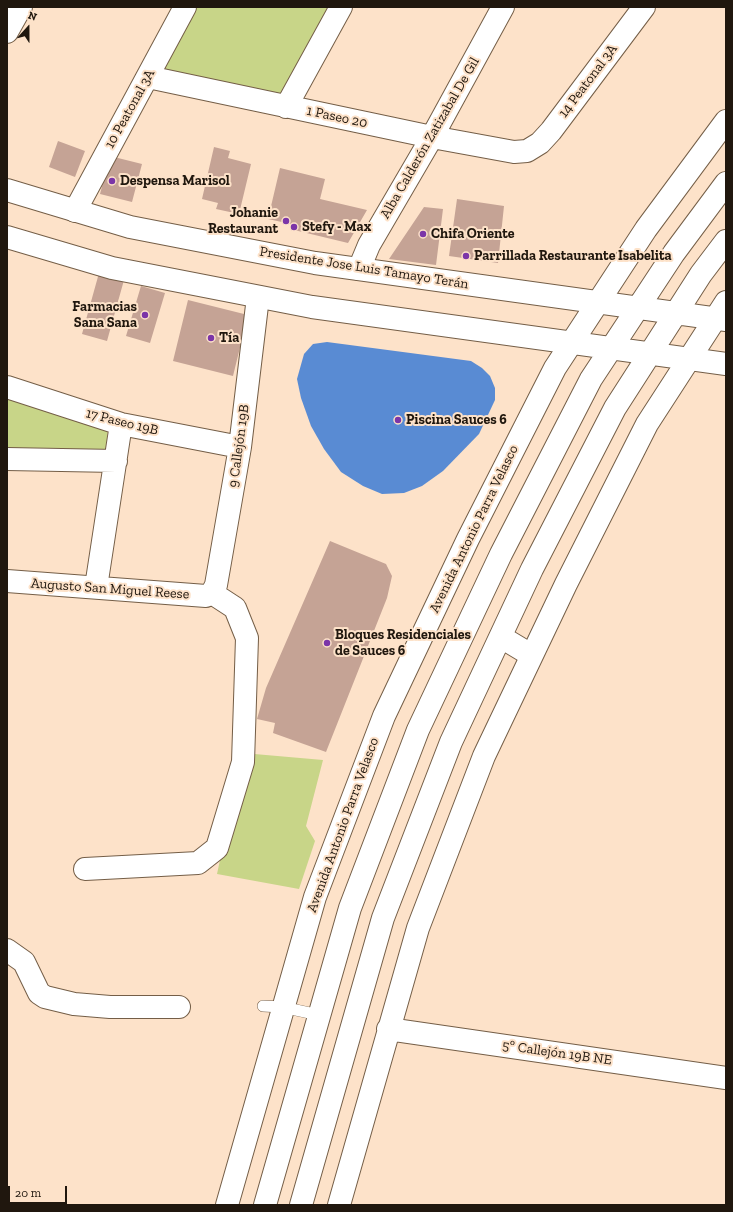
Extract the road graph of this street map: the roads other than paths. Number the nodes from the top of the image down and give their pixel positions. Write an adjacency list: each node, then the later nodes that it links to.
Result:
1 (21, 7): 6 (street)
2 (185, 7): 7 (street, 10 Peatonal 3A)
3 (341, 7): 8 (street)
4 (503, 7): 10 (street, Alba Calderón Zatizabal De Gil)
5 (644, 7): 11 (street, 14 Peatonal 3A)
6 (7, 32)
7 (148, 77): 8 (street, 1 Paseo 20); 14 (street, 10 Peatonal 3A)
8 (286, 107): 10 (street, 1 Paseo 20)
9 (726, 121): 19 (street, Avenida Antonio Parra Velasco)
10 (432, 137): 11 (street, 1 Paseo 20); 17 (street, Alba Calderón Zatizabal De Gil)
11 (527, 151)
12 (726, 183): 20 (street)
13 (7, 190): 14 (street, Presidente Jose Luis Tamayo Terán)
14 (75, 211): 17 (street, Presidente Jose Luis Tamayo Terán)
15 (7, 237): 18 (street)
16 (726, 241): 21 (street)
17 (359, 269): 19 (street, Presidente Jose Luis Tamayo Terán)
18 (258, 297): 23 (street); 30 (street, 9 Callejón 19B)
19 (598, 302): 20 (street, Presidente Jose Luis Tamayo Terán); 23 (street, Avenida Antonio Parra Velasco)
20 (639, 308): 21 (street, Presidente Jose Luis Tamayo Terán); 24 (street)
21 (676, 312): 22 (street, Presidente Jose Luis Tamayo Terán); 25 (street)
22 (723, 313): 26 (street)
23 (572, 343): 24 (street); 41 (street, Avenida Antonio Parra Velasco)
24 (612, 349): 25 (street); 42 (street)
25 (650, 354): 26 (street); 36 (street)
26 (690, 359): 27 (street); 37 (street)
27 (726, 364)
28 (7, 387): 29 (street, 17 Paseo 19B)
29 (120, 424): 30 (street, 17 Paseo 19B); 32 (street)
30 (240, 447): 35 (street, 9 Callejón 19B)
31 (7, 459): 32 (street)
32 (116, 461): 34 (street)
33 (7, 581): 34 (street, Augusto San Miguel Reese)
34 (96, 588): 35 (street, Augusto San Miguel Reese)
35 (212, 593): 38 (street)
36 (501, 637): 37 (street); 47 (street)
37 (531, 655): 43 (street)
38 (85, 869)
39 (7, 950): 40 (street)
40 (179, 1007)
41 (273, 1007): 42 (lane); 45 (street, Avenida Antonio Parra Velasco)
42 (319, 1015): 46 (street)
43 (388, 1029): 44 (street, 5º Callejón 19B NE); 48 (street)
44 (726, 1078)
45 (227, 1205)
46 (265, 1205)
47 (301, 1205)
48 (339, 1205)

